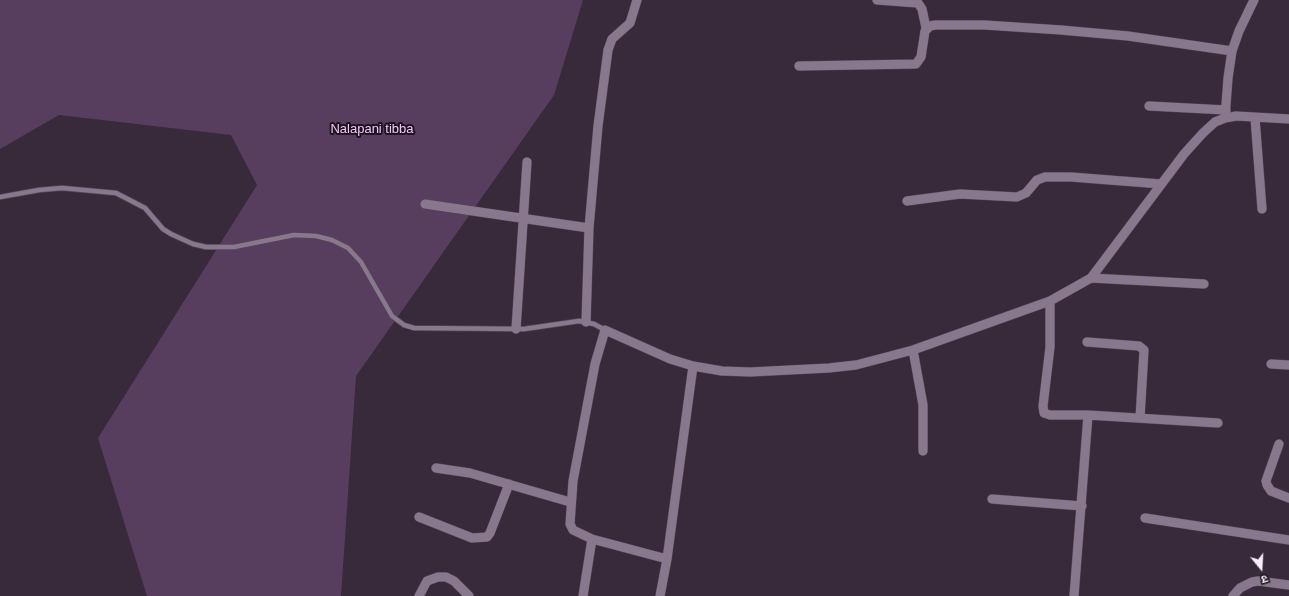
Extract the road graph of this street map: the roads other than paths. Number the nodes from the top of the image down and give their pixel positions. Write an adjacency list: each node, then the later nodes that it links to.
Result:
1 (637, 0): 18 (street)
2 (877, 0): 4 (street)
3 (1254, 0): 5 (street)
4 (926, 28): 5 (street); 6 (street)
5 (1232, 51): 8 (street)
6 (799, 66)
7 (1149, 106): 8 (street)
8 (1225, 114): 9 (street); 12 (street)
9 (1255, 118): 10 (street); 16 (street)
10 (1289, 119)
11 (527, 162): 17 (street)
12 (1161, 184): 14 (street); 19 (street)
13 (0, 197): 23 (lane)
14 (907, 201)
15 (425, 204): 17 (street)
16 (1262, 209)
17 (523, 219): 18 (street); 23 (street)
18 (589, 228): 22 (street)
19 (1091, 278): 20 (street); 21 (street)
20 (1204, 284)
21 (1050, 300): 26 (street); 30 (street)
22 (586, 322): 23 (lane); 24 (lane)
23 (516, 329)
24 (605, 330): 29 (street); 39 (street)
25 (1087, 342): 31 (street)
26 (913, 350): 29 (street); 34 (street)
27 (1271, 364): 28 (street)
28 (1289, 364)
29 (693, 366): 45 (street)
30 (1088, 415): 31 (street); 40 (street)
31 (1140, 418): 32 (street)
32 (1218, 423)
33 (1278, 444): 37 (street)
34 (923, 451)
35 (436, 468): 36 (street)
36 (509, 484): 39 (street); 41 (street)
37 (1289, 498)
38 (992, 499): 40 (street)
39 (570, 502): 43 (street)
40 (1082, 506): 51 (street)
41 (419, 517)
42 (1144, 518): 44 (street)
43 (592, 539): 45 (street); 49 (street)
44 (1289, 540)
45 (668, 559): 50 (street)
46 (1289, 585): 52 (street)
47 (419, 596): 48 (street)
48 (469, 596)
49 (583, 596)
50 (660, 596)
51 (1074, 596)
52 (1233, 596)

